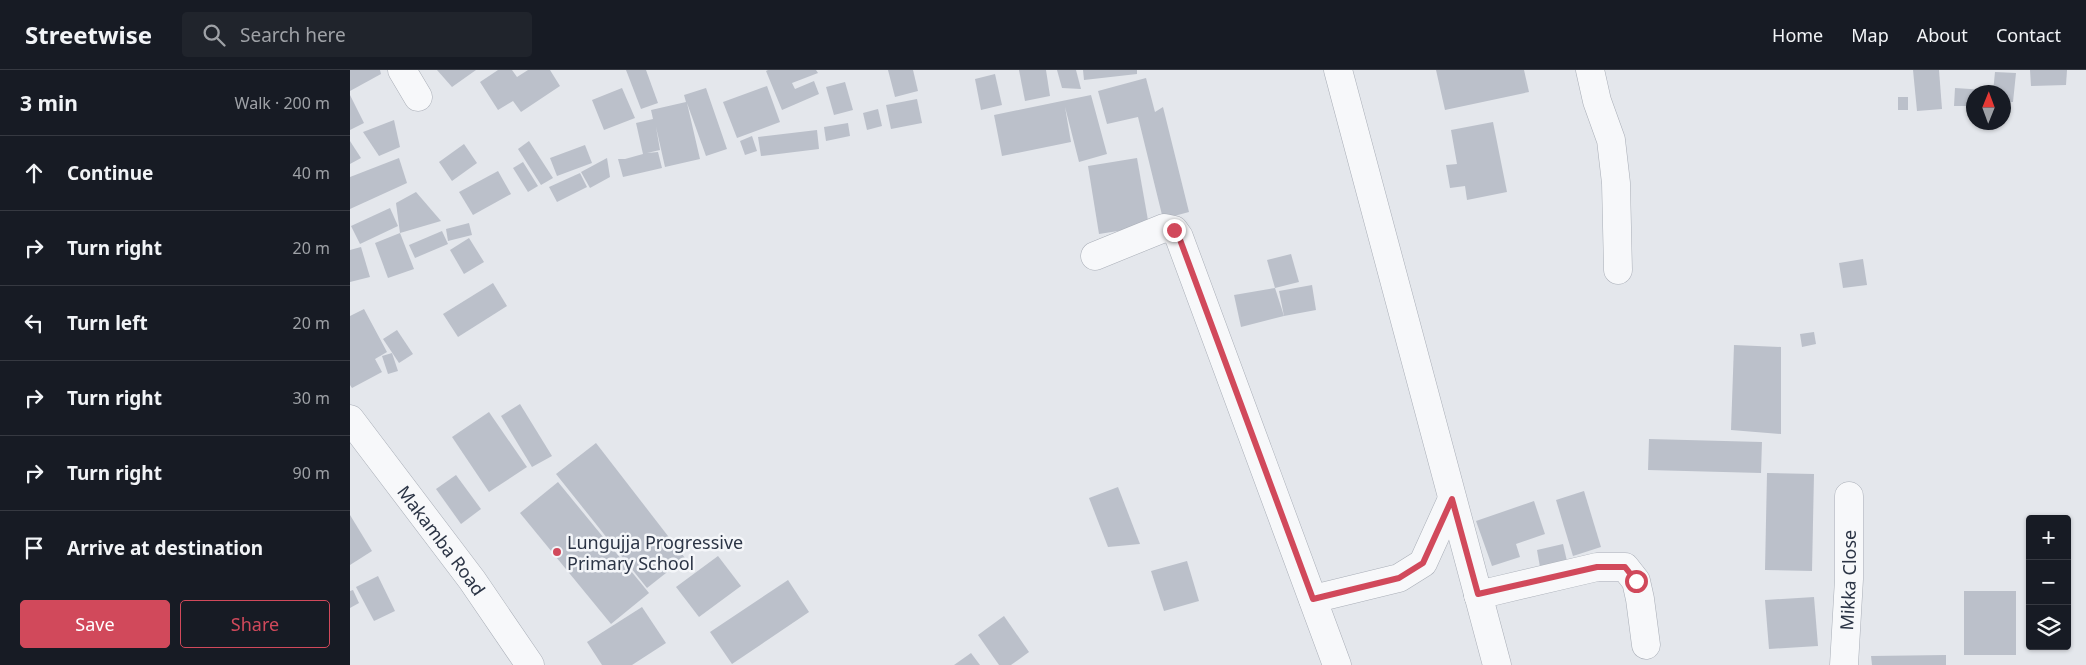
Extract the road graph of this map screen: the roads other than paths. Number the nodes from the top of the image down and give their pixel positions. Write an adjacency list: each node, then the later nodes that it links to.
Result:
1 (402, 70): 4 (street)
2 (1338, 70): 9 (street)
3 (1590, 70): 6 (street)
4 (418, 98)
5 (1095, 256): 11 (street)
6 (1618, 270)
7 (350, 419): 13 (street, Makamba Road)
8 (1849, 496): 16 (street, Mikka Close)
9 (1452, 499): 10 (street); 11 (street)
10 (1478, 594): 12 (street); 15 (street)
11 (1313, 599): 14 (street)
12 (1646, 645)
13 (530, 665)
14 (1337, 665)
15 (1497, 665)
16 (1844, 665)

